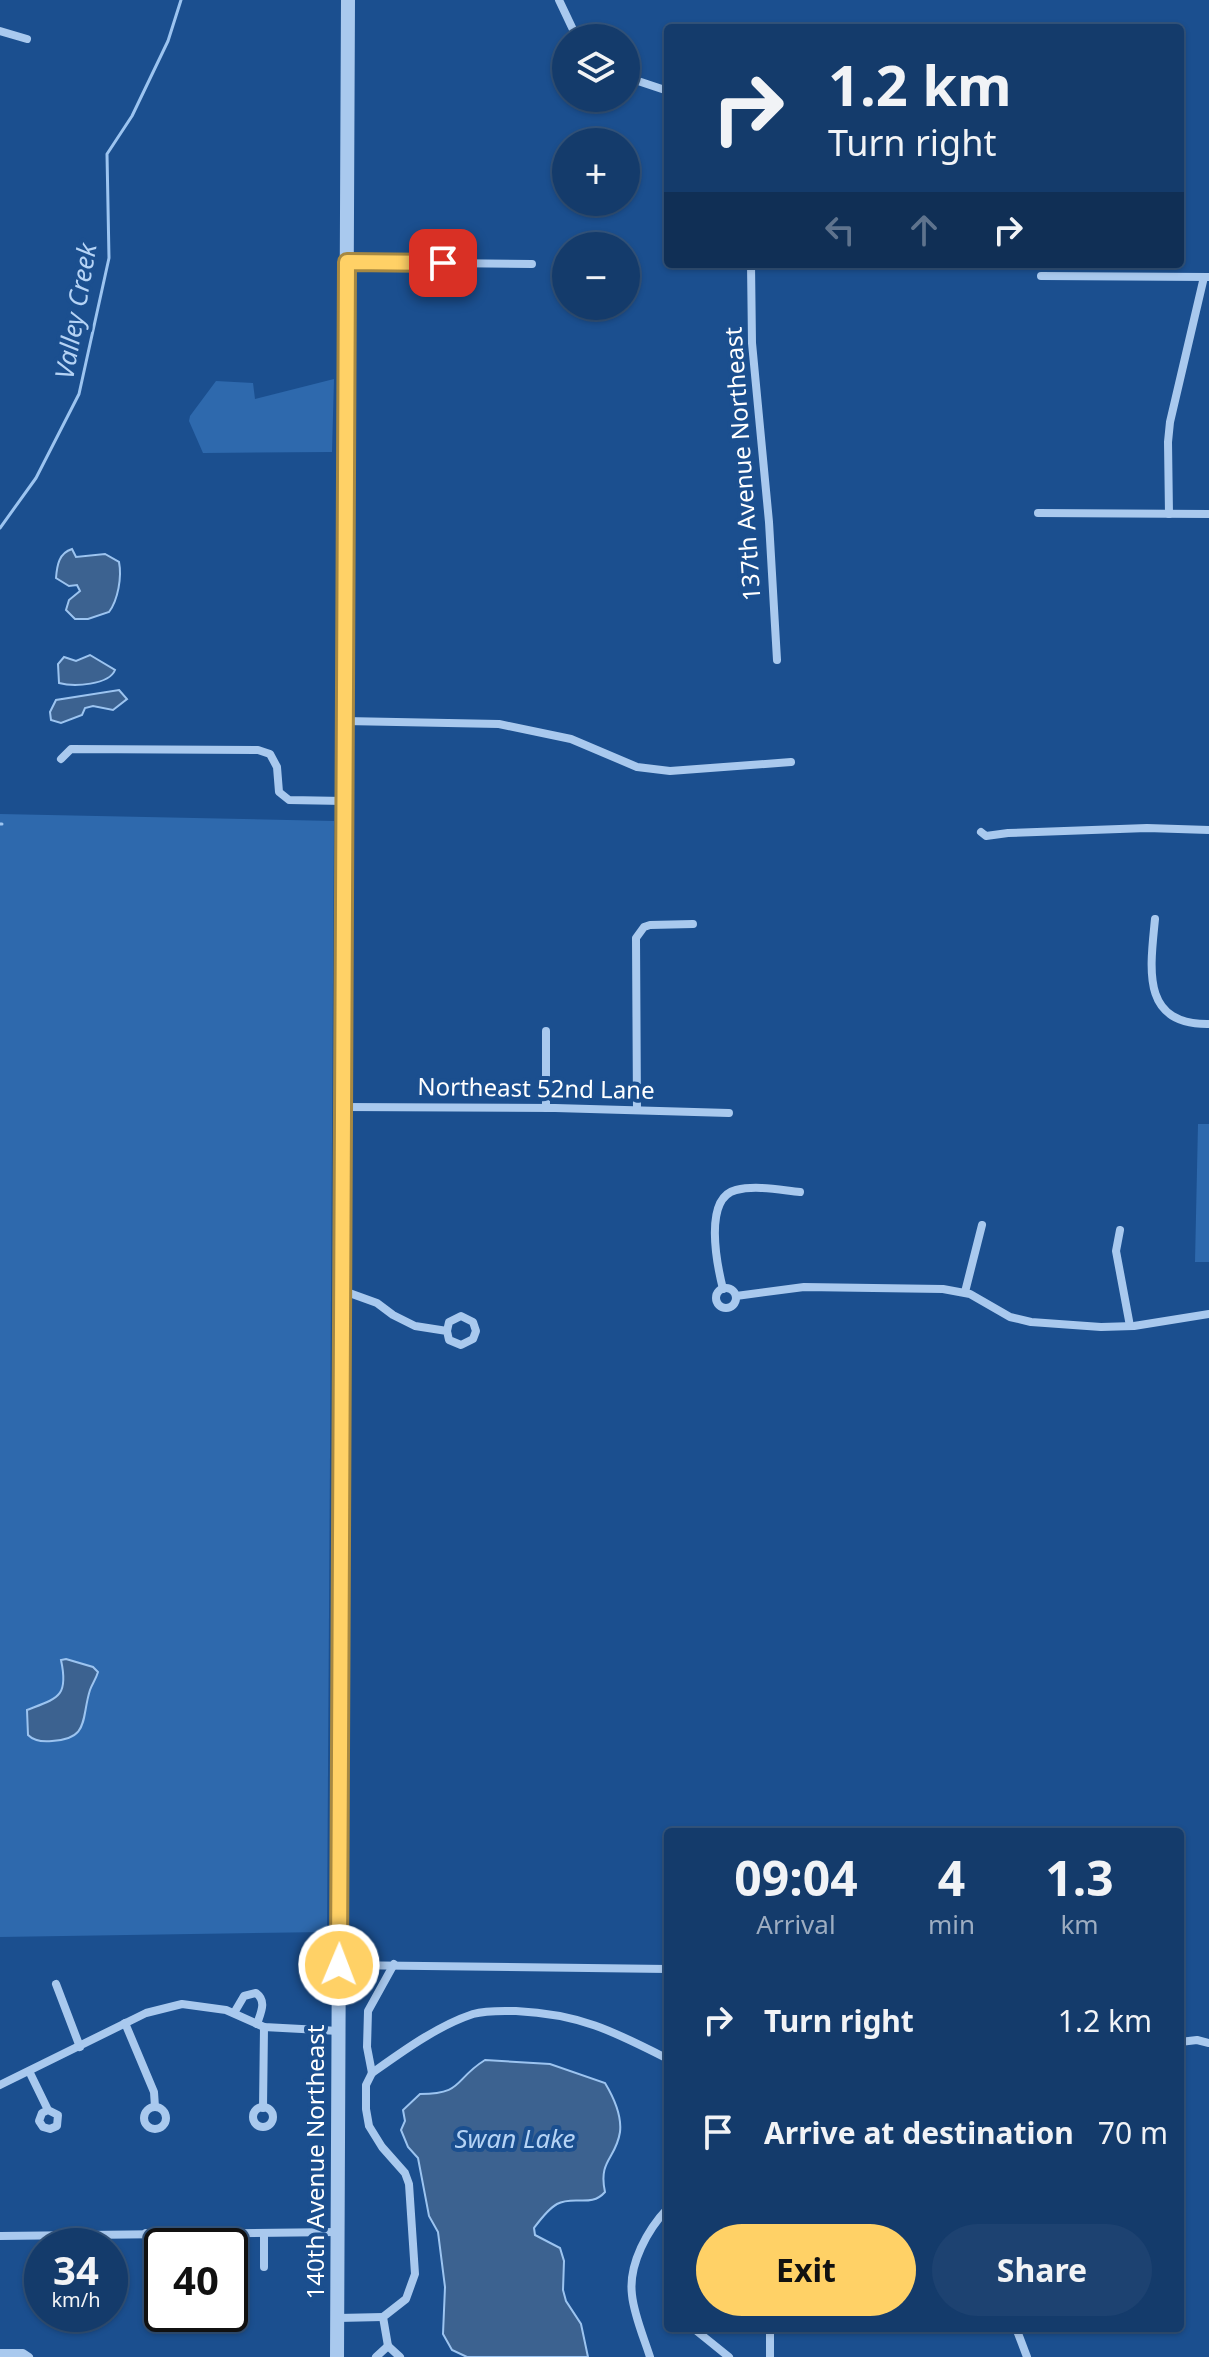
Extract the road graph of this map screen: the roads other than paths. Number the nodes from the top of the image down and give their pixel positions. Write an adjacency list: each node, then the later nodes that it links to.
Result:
1 (348, 0): 8 (street, 140th Avenue Northeast)
2 (559, 0): 3 (street)
3 (570, 24)
4 (0, 31): 5 (street)
5 (27, 39)
6 (640, 82): 7 (street)
7 (664, 90)
8 (347, 262): 9 (street); 17 (street, 140th Avenue Northeast)
9 (532, 264)
10 (751, 268): 16 (street, 137th Avenue Northeast)
11 (1041, 276): 12 (street)
12 (1207, 277): 14 (street)
13 (1038, 513): 14 (street)
14 (1169, 514): 15 (street)
15 (1209, 514)
16 (777, 660)
17 (345, 721): 19 (street); 20 (street, 140th Avenue Northeast)
18 (61, 759): 20 (street)
19 (791, 762)
20 (344, 801): 27 (street, 140th Avenue Northeast)
21 (1209, 830): 22 (street)
22 (981, 832)
23 (1155, 919): 25 (street)
24 (693, 924): 29 (street)
25 (1209, 1024)
26 (546, 1031): 28 (street)
27 (343, 1107): 28 (street, Northeast 52nd Lane); 35 (street, 140th Avenue Northeast)
28 (546, 1108): 29 (street, Northeast 52nd Lane)
29 (637, 1110): 30 (street, Northeast 52nd Lane)
30 (729, 1113)
31 (800, 1192): 34 (street)
32 (982, 1225): 36 (street)
33 (1120, 1230): 39 (street)
34 (723, 1289): 37 (street); 37 (street)
35 (340, 1290): 40 (street); 42 (street, 140th Avenue Northeast)
36 (965, 1292): 37 (street); 39 (street)
37 (736, 1296)
38 (1209, 1314): 39 (street)
39 (1130, 1326)
40 (447, 1331)
41 (394, 1964): 42 (street); 43 (street); 54 (street)
42 (339, 1965): 48 (street, 140th Avenue Northeast)
43 (664, 1969)
44 (56, 1984): 51 (street)
45 (234, 2013): 46 (street); 47 (street); 47 (street)
46 (125, 2023): 51 (street); 56 (street)
47 (261, 2026): 48 (street); 57 (street)
48 (339, 2031): 60 (street, 140th Avenue Northeast)
49 (1184, 2042): 50 (street)
50 (1209, 2043)
51 (80, 2047): 53 (street)
52 (664, 2057): 54 (street)
53 (30, 2073): 55 (street); 58 (street)
54 (372, 2073): 66 (street)
55 (0, 2085)
56 (155, 2107)
57 (263, 2108)
58 (48, 2110)
59 (664, 2212): 77 (street)
60 (338, 2232): 63 (street); 67 (street, 140th Avenue Northeast)
61 (144, 2233): 64 (street)
62 (248, 2233): 63 (street)
63 (264, 2233): 65 (street)
64 (0, 2236)
65 (264, 2267)
66 (383, 2317): 67 (street); 71 (street)
67 (338, 2318): 74 (street, 140th Avenue Northeast)
68 (698, 2332): 78 (street)
69 (770, 2332): 79 (street)
70 (1018, 2332): 80 (street)
71 (388, 2346): 75 (street); 76 (street)
72 (0, 2353): 73 (street)
73 (29, 2357)
74 (337, 2357)
75 (376, 2357)
76 (400, 2357)
77 (650, 2357)
78 (729, 2357)
79 (770, 2357)
80 (1027, 2357)

